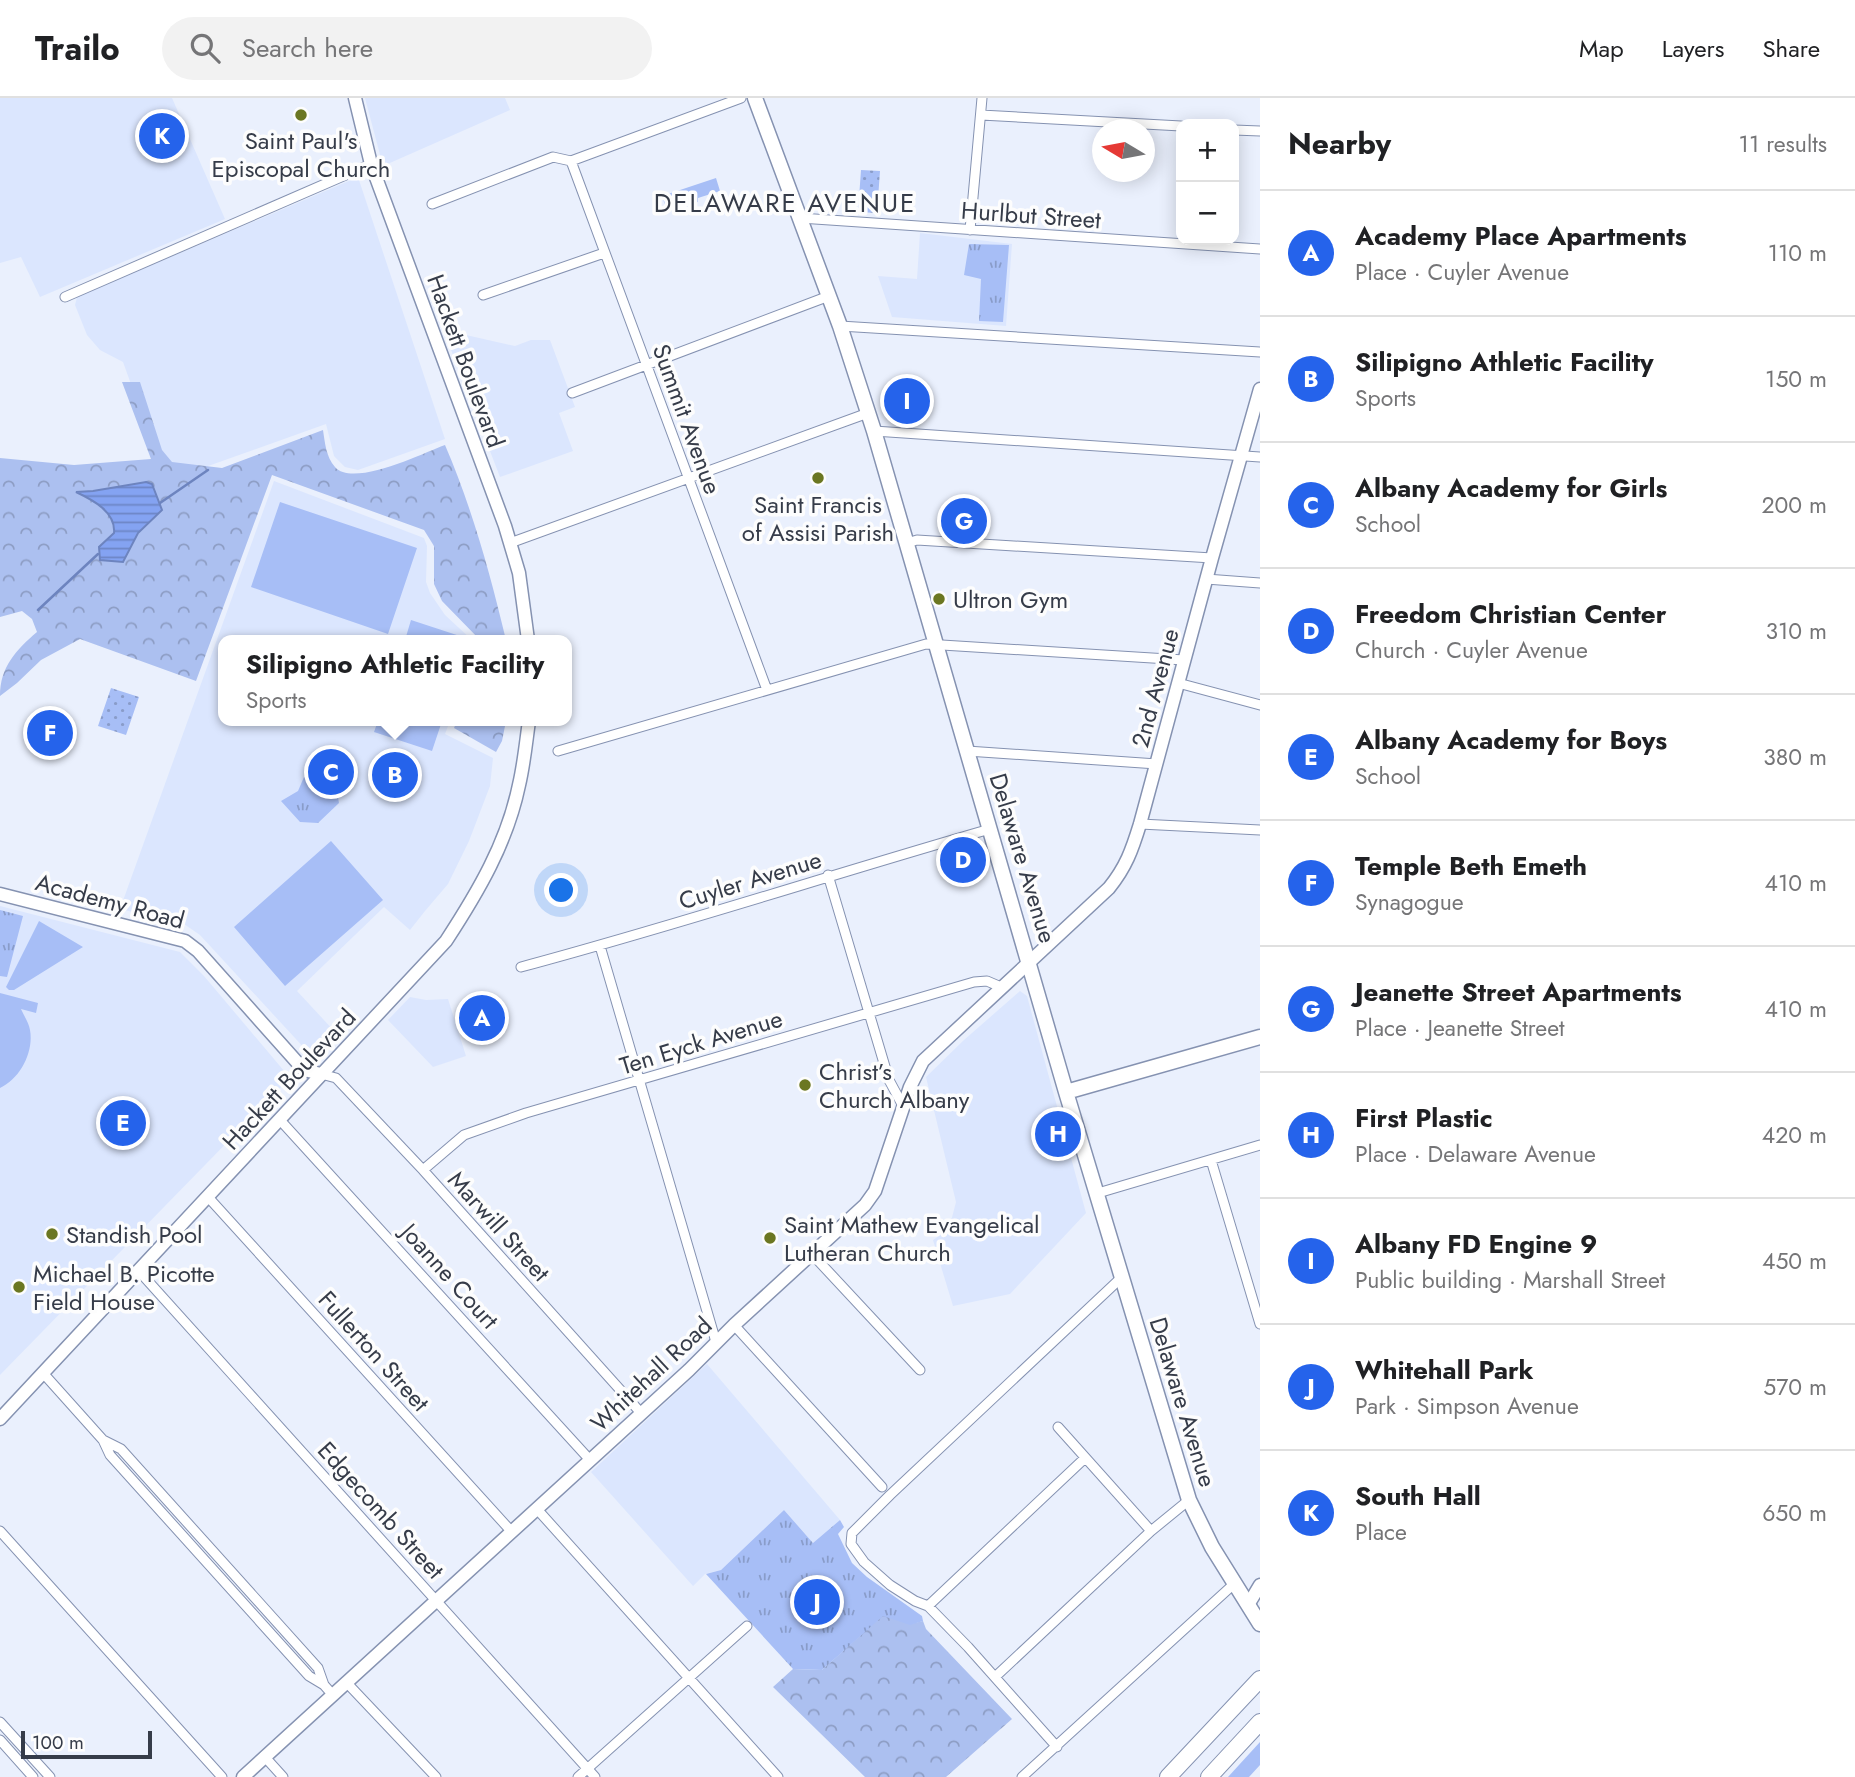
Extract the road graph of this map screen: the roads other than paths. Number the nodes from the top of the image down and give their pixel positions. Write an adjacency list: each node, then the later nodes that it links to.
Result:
1 (355, 98): 10 (street, Hackett Boulevard)
2 (741, 98): 9 (street)
3 (755, 98): 12 (main road, Delaware Avenue)
4 (982, 98): 5 (street)
5 (981, 115): 6 (street); 13 (street)
6 (1176, 127)
7 (1239, 130): 8 (street)
8 (1260, 131)
9 (570, 161): 11 (street); 15 (street, Summit Avenue)
10 (371, 164): 18 (street); 29 (street, Hackett Boulevard)
11 (432, 204)
12 (800, 218): 13 (street, Hurlbut Street); 17 (main road, Delaware Avenue)
13 (971, 230): 14 (street, Hurlbut Street)
14 (1260, 249)
15 (604, 253): 16 (street); 21 (street, Summit Avenue)
16 (483, 295)
17 (829, 296): 19 (main road, Delaware Avenue); 21 (street)
18 (65, 297)
19 (840, 326): 20 (street); 24 (main road, Delaware Avenue)
20 (1260, 352)
21 (646, 366): 23 (street); 28 (street, Summit Avenue)
22 (1260, 389): 26 (street, 2nd Avenue)
23 (572, 393)
24 (868, 413): 25 (main road, Delaware Avenue); 28 (street)
25 (874, 431): 26 (street); 30 (main road, Delaware Avenue)
26 (1242, 456): 27 (street); 31 (street, 2nd Avenue)
27 (1260, 457)
28 (689, 479): 29 (street); 38 (street, Summit Avenue)
29 (510, 543): 34 (street, Hackett Boulevard)
30 (907, 543): 31 (street); 35 (main road, Delaware Avenue)
31 (1212, 558): 32 (street, 2nd Avenue)
32 (1206, 579): 33 (street); 36 (street, 2nd Avenue)
33 (1260, 583)
34 (527, 635)
35 (936, 644): 36 (street); 38 (street); 42 (main road, Delaware Avenue)
36 (1184, 660): 37 (street, 2nd Avenue)
37 (1178, 682): 39 (street); 43 (street, 2nd Avenue)
38 (767, 690): 41 (street)
39 (1260, 705)
40 (528, 726): 55 (street, Hackett Boulevard)
41 (558, 751)
42 (967, 751): 43 (street); 45 (main road, Delaware Avenue)
43 (1157, 764): 44 (street, 2nd Avenue)
44 (1140, 824): 46 (street); 50 (street, 2nd Avenue)
45 (990, 829): 47 (street, Cuyler Avenue); 50 (main road, Delaware Avenue)
46 (1260, 830)
47 (828, 875): 49 (street, Cuyler Avenue); 53 (street)
48 (0, 894): 55 (street, Academy Road)
49 (600, 946): 51 (street, Cuyler Avenue); 56 (street)
50 (1029, 961): 52 (street, Whitehall Road); 57 (main road, Delaware Avenue)
51 (521, 967)
52 (1001, 987): 53 (street, Ten Eyck Avenue); 58 (street, Whitehall Road)
53 (868, 1012): 56 (street, Ten Eyck Avenue); 58 (street)
54 (1260, 1037): 57 (main road)
55 (321, 1074): 59 (street, Hackett Boulevard); 62 (street, Marwill Street)
56 (640, 1081): 62 (street, Ten Eyck Avenue); 70 (street)
57 (1066, 1093): 63 (main road, Delaware Avenue)
58 (903, 1106): 65 (street, Whitehall Road)
59 (280, 1120): 64 (street, Hackett Boulevard); 77 (street, Joanne Court)
60 (1260, 1145): 61 (street)
61 (1211, 1160): 63 (street); 68 (street)
62 (423, 1170): 73 (street, Marwill Street)
63 (1098, 1193): 67 (main road, Delaware Avenue)
64 (208, 1197): 66 (street, Hackett Boulevard); 82 (street, Fullerton Street)
65 (811, 1253): 69 (street, Whitehall Road); 71 (street)
66 (138, 1270): 72 (street, Hackett Boulevard); 86 (street, Edgecomb Street)
67 (1122, 1277): 79 (main road, Delaware Avenue); 87 (street)
68 (1260, 1324)
69 (734, 1325): 70 (street, Whitehall Road); 78 (street)
70 (716, 1342): 73 (street, Whitehall Road)
71 (920, 1370)
72 (43, 1373): 74 (street, Hackett Boulevard); 95 (street)
73 (641, 1413): 77 (street, Whitehall Road)
74 (0, 1419)
75 (1058, 1427): 76 (street)
76 (1085, 1458): 83 (street); 87 (street)
77 (590, 1460): 80 (street, Whitehall Road)
78 (882, 1487)
79 (1189, 1500): 83 (street); 84 (main road, Delaware Avenue)
80 (536, 1508): 82 (street, Whitehall Road); 92 (street)
81 (0, 1531): 106 (street)
82 (511, 1531): 86 (street, Whitehall Road)
83 (1151, 1531): 91 (street)
84 (1235, 1583): 88 (main road, Delaware Avenue); 99 (street)
85 (1260, 1585): 88 (street)
86 (436, 1600): 94 (street, Whitehall Road); 103 (street, Edgecomb Street)
87 (928, 1605): 91 (street)
88 (1248, 1605): 89 (main road, Delaware Avenue)
89 (1260, 1624)
90 (747, 1626): 92 (street)
91 (995, 1677): 99 (street)
92 (688, 1678): 103 (street); 112 (street)
93 (1260, 1679): 114 (highway)
94 (346, 1682): 95 (street, Whitehall Road); 109 (street)
95 (328, 1689): 100 (street, Whitehall Road)
96 (0, 1722): 101 (street)
97 (1260, 1722): 115 (highway)
98 (0, 1740): 102 (street)
99 (1057, 1747): 113 (street)
100 (264, 1756): 107 (street, Whitehall Road); 108 (street)
101 (32, 1757): 102 (street); 105 (street)
102 (23, 1765): 104 (street)
103 (587, 1768): 110 (street); 111 (street, Edgecomb Street)
104 (33, 1777)
105 (50, 1777)
106 (222, 1777)
107 (243, 1777)
108 (283, 1777)
109 (436, 1777)
110 (578, 1777)
111 (595, 1777)
112 (778, 1777)
113 (1023, 1777)
114 (1168, 1777)
115 (1209, 1777)

